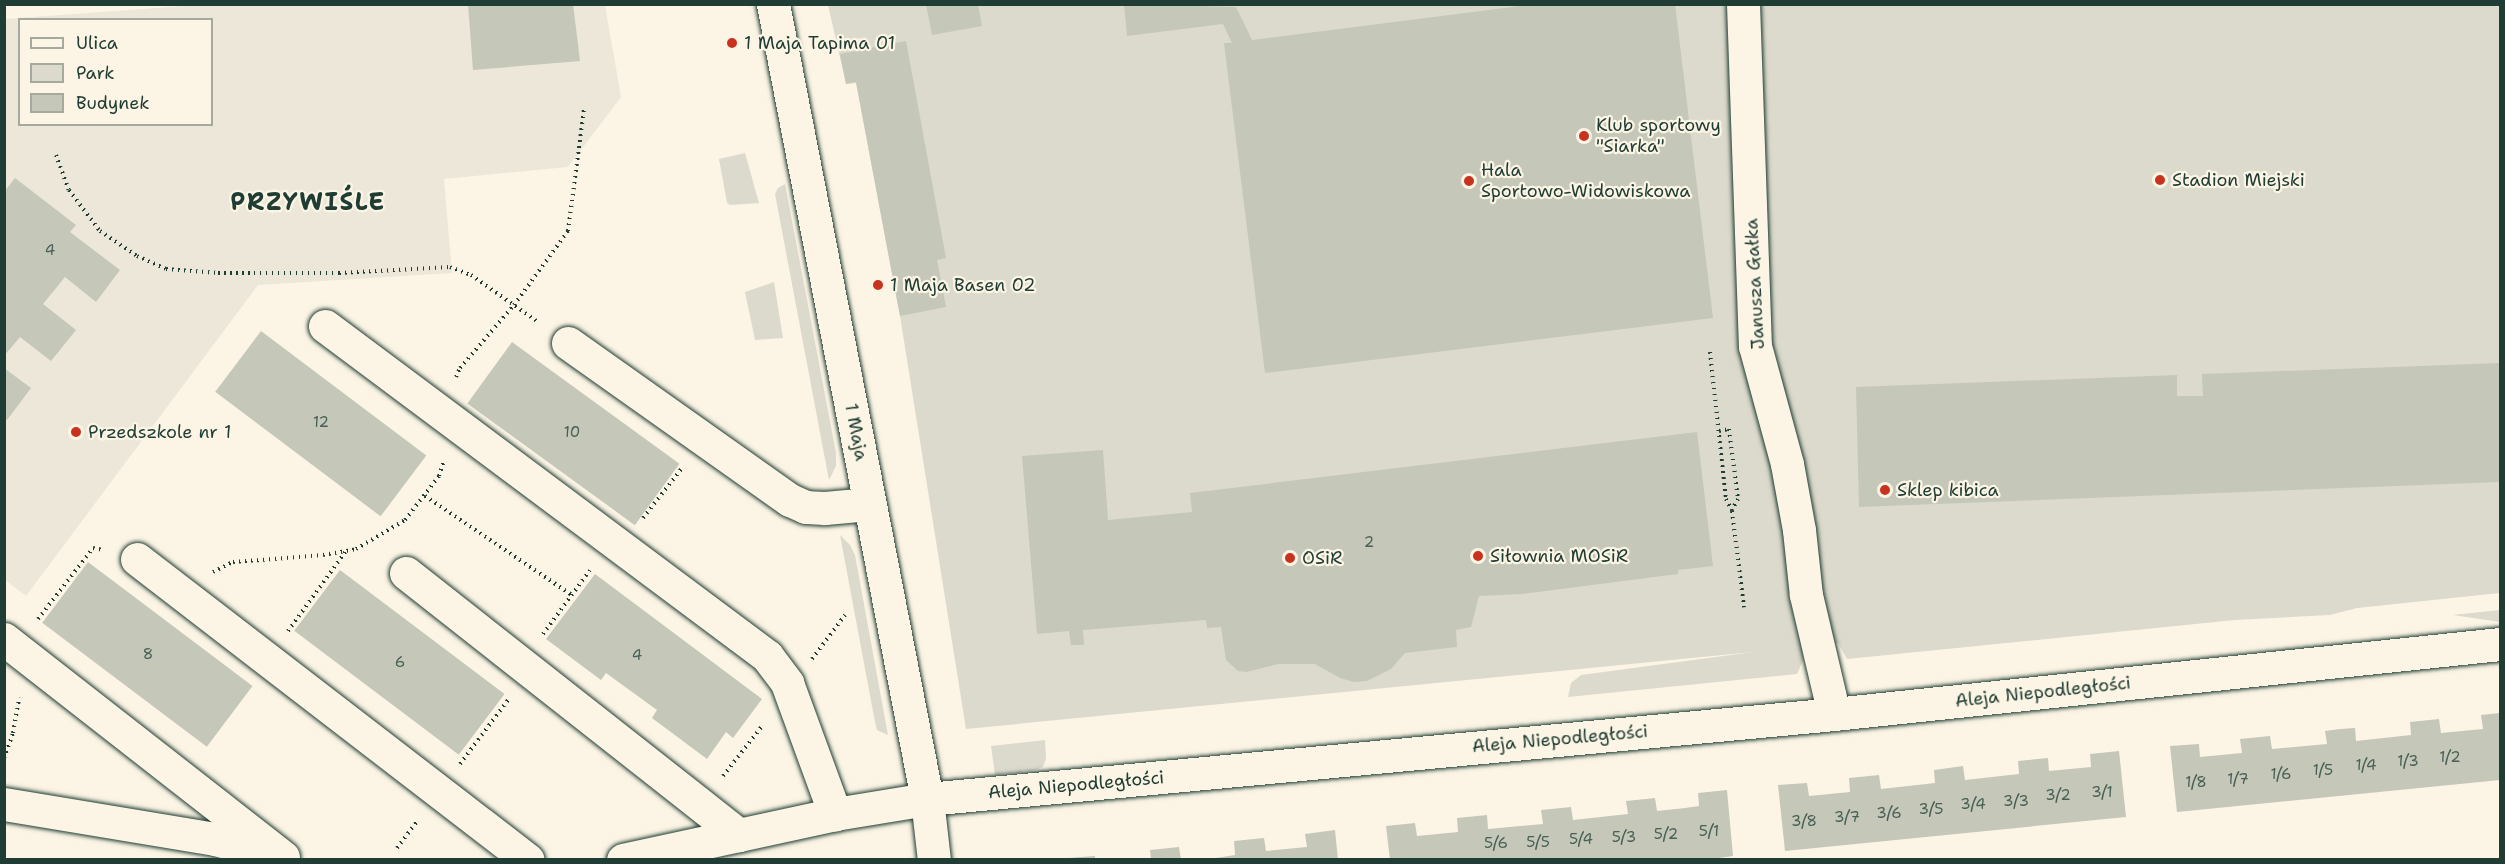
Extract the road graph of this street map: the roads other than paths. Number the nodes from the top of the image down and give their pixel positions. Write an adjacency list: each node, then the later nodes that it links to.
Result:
1 (773, 4): 5 (street, 1 Maja)
2 (1743, 4): 10 (street, Janusza Gałka)
3 (326, 326): 13 (street)
4 (568, 343): 5 (street)
5 (870, 504): 11 (street, 1 Maja)
6 (136, 559): 16 (street)
7 (406, 573): 14 (street)
8 (2500, 644): 10 (street, Aleja Niepodległości)
9 (14, 646): 15 (street)
10 (1834, 714): 11 (street, Aleja Niepodległości)
11 (927, 799): 13 (street, Aleja Niepodległości); 18 (street, 1 Maja)
12 (4, 804): 15 (street)
13 (835, 814): 14 (street, Aleja Niepodległości)
14 (739, 835): 17 (street, Aleja Niepodległości)
15 (288, 858)
16 (528, 860)
17 (623, 860)
18 (934, 860)

